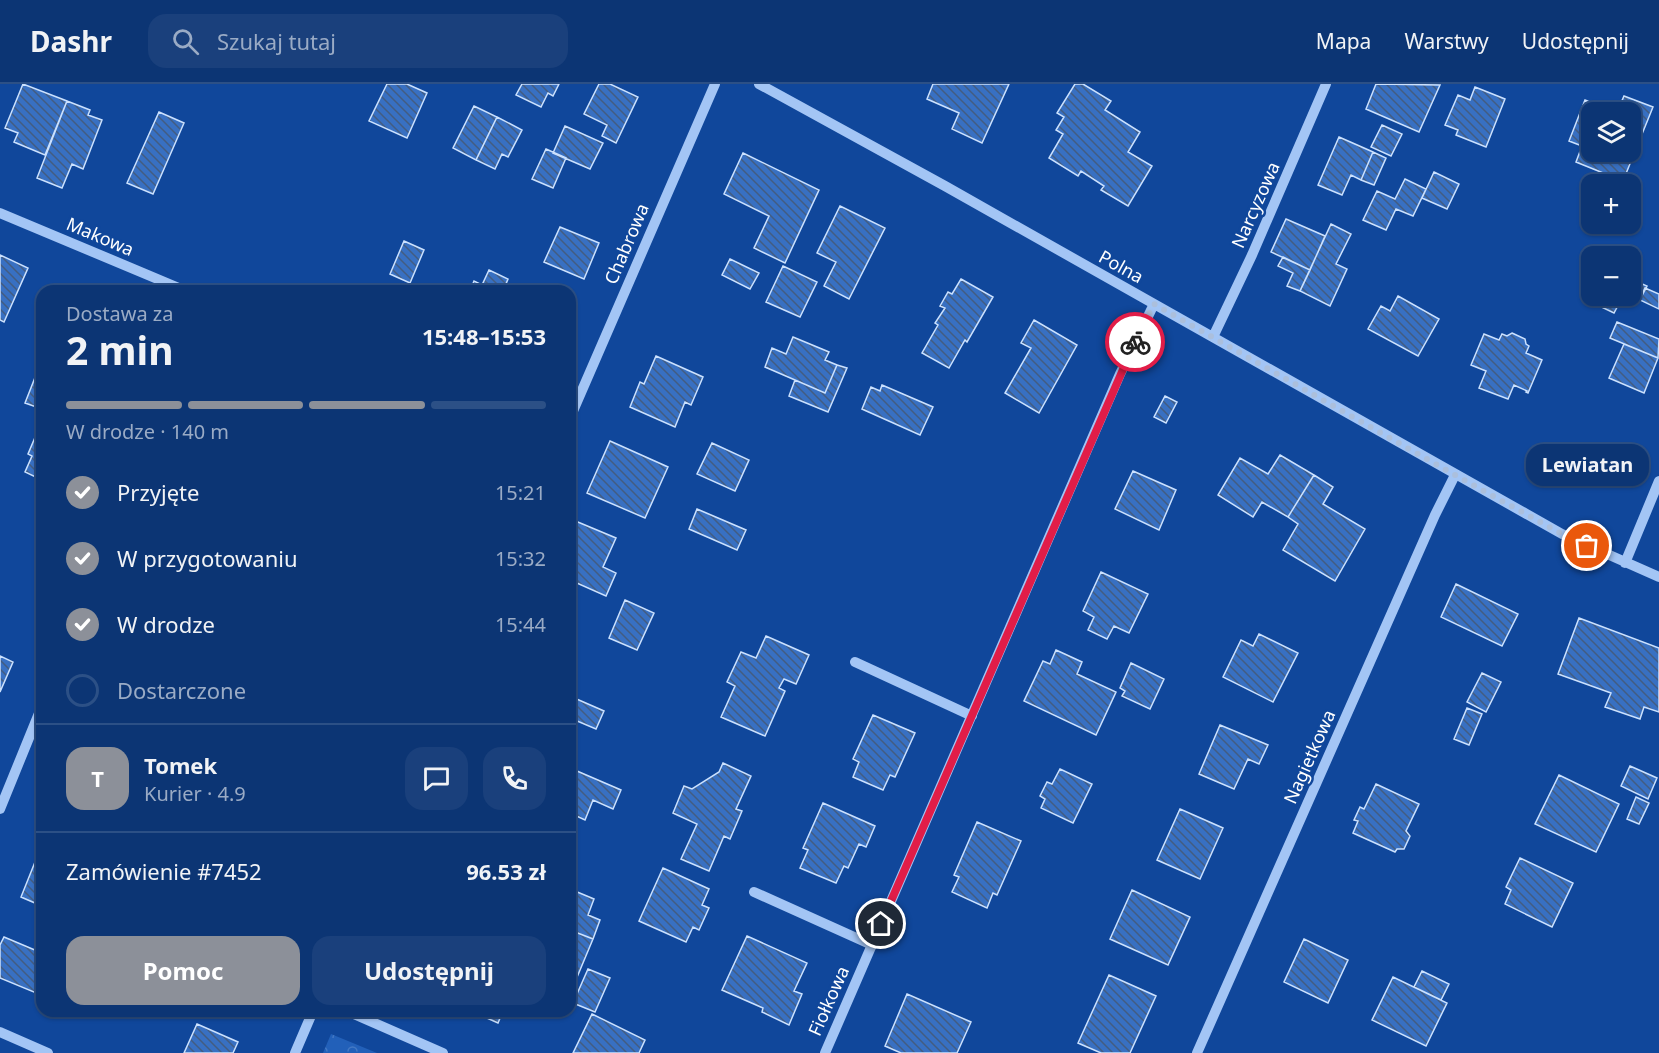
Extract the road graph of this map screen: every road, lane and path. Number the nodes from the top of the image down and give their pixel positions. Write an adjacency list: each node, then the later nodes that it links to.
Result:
1 (715, 84): 8 (street, Chabrowa)
2 (759, 84): 6 (street, Polna)
3 (1326, 84): 7 (street, Narcyzowa)
4 (0, 213): 5 (street, Makowa)
5 (172, 285)
6 (1154, 304): 7 (street, Polna); 14 (street, Fiołkowa)
7 (1213, 338): 9 (street, Polna)
8 (576, 404)
9 (1455, 475): 11 (street, Polna); 26 (street, Nagietkowa)
10 (1659, 481): 11 (street)
11 (1625, 563): 12 (street, Polna)
12 (1659, 577)
13 (855, 662): 14 (street)
14 (972, 716): 18 (street, Fiołkowa)
15 (36, 721): 16 (street)
16 (0, 808)
17 (754, 892): 18 (street)
18 (872, 945): 25 (street, Fiołkowa)
19 (311, 1017): 23 (street)
20 (361, 1017): 24 (street)
21 (0, 1032): 22 (street)
22 (48, 1053)
23 (295, 1053)
24 (442, 1053)
25 (825, 1053)
26 (1197, 1053)

